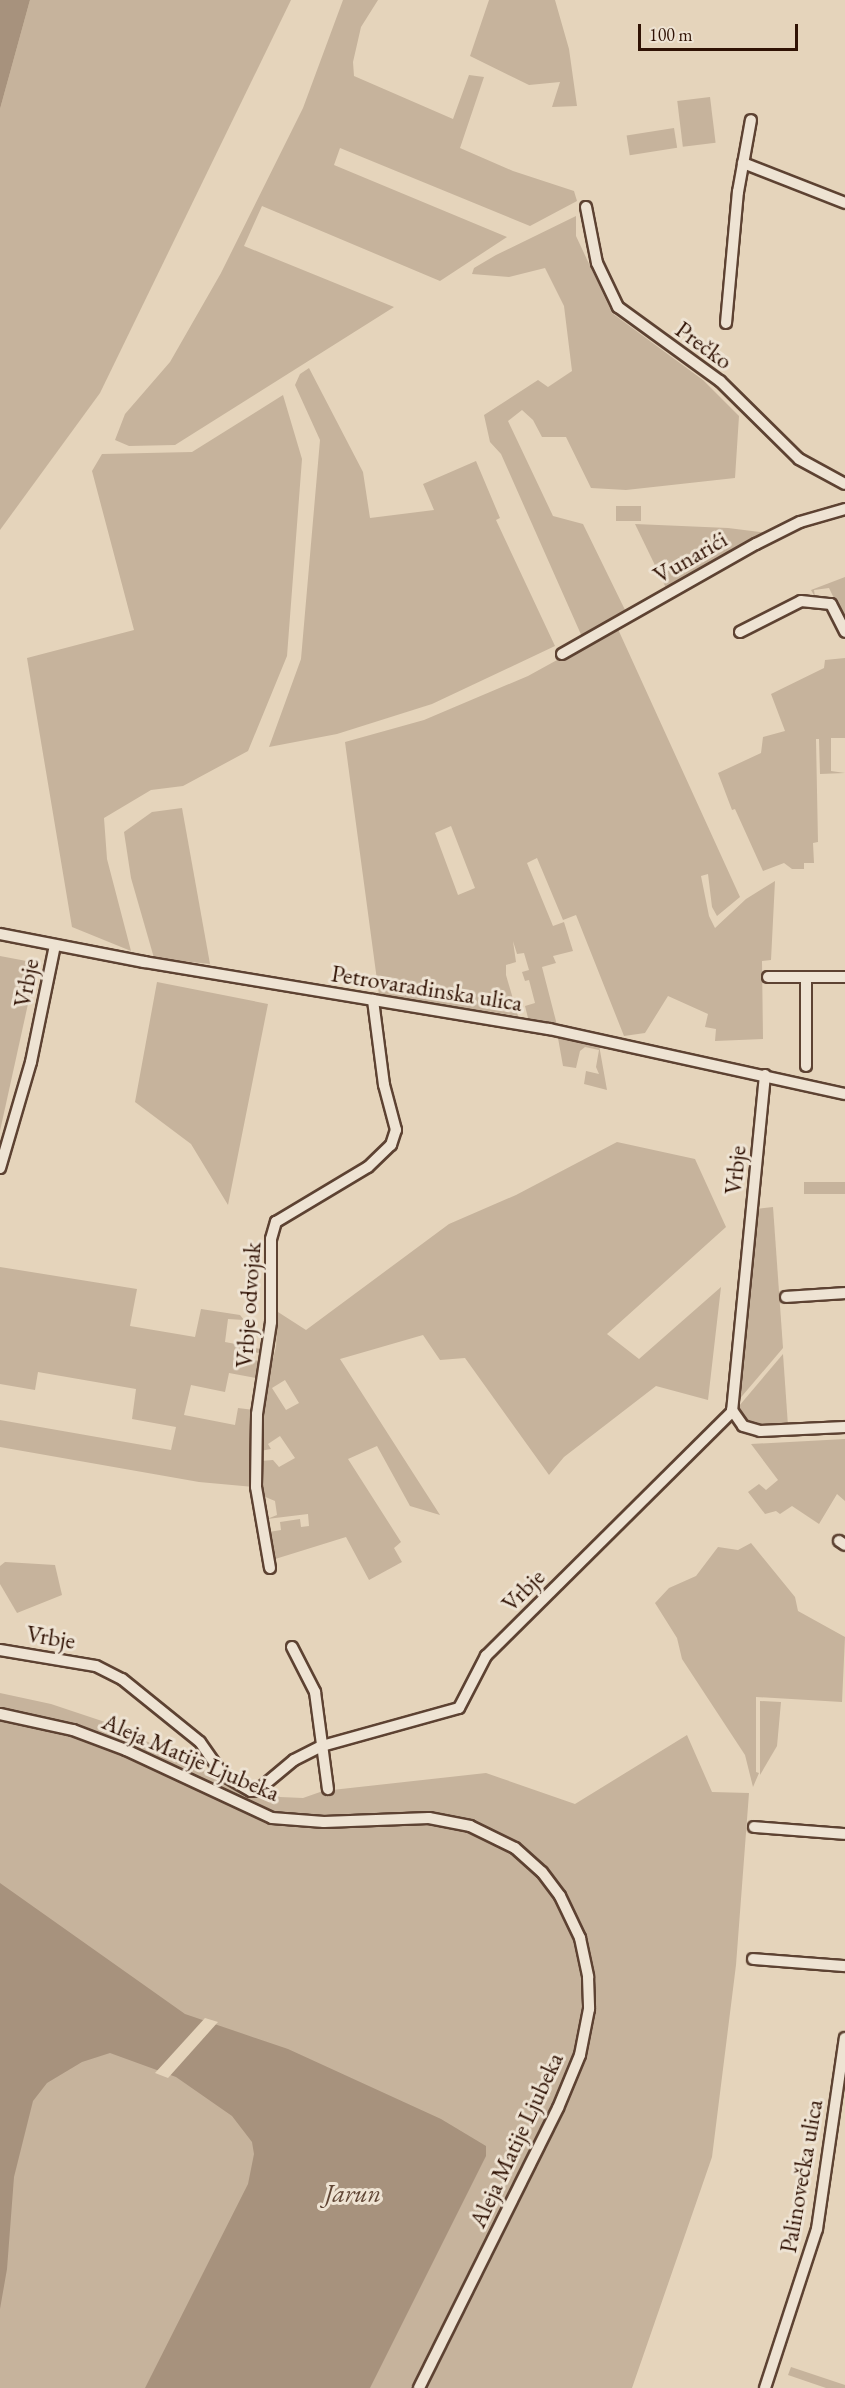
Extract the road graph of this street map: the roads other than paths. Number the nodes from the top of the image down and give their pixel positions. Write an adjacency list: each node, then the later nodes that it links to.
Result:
1 (751, 120): 2 (street)
2 (743, 163): 3 (street); 5 (street)
3 (845, 203)
4 (586, 207): 6 (street, Prečko)
5 (726, 323)
6 (845, 484)
7 (845, 509): 10 (street, Vunarići)
8 (740, 632): 9 (street)
9 (845, 632)
10 (562, 654)
11 (0, 934): 12 (street, Petrovaradinska ulica)
12 (55, 945): 16 (street, Petrovaradinska ulica); 20 (street, Vrbje)
13 (768, 977): 14 (street)
14 (806, 977): 15 (street); 17 (street)
15 (845, 977)
16 (373, 1000): 18 (street, Petrovaradinska ulica); 25 (street, Vrbje odvojak)
17 (806, 1065)
18 (765, 1075): 19 (street, Petrovaradinska ulica); 23 (street, Vrbje)
19 (845, 1094)
20 (0, 1168)
21 (845, 1293): 22 (street)
22 (786, 1297)
23 (732, 1412): 24 (street); 29 (street, Vrbje)
24 (845, 1427)
25 (270, 1568)
26 (292, 1647): 29 (street)
27 (0, 1650): 29 (street, Vrbje)
28 (0, 1714): 36 (street, Aleja Matije Ljubeka)
29 (322, 1746): 30 (street)
30 (327, 1789)
31 (754, 1827): 32 (street)
32 (845, 1834)
33 (753, 1959): 34 (street)
34 (845, 1966)
35 (845, 2038): 37 (street, Palinovečka ulica)
36 (419, 2388)
37 (765, 2388)

